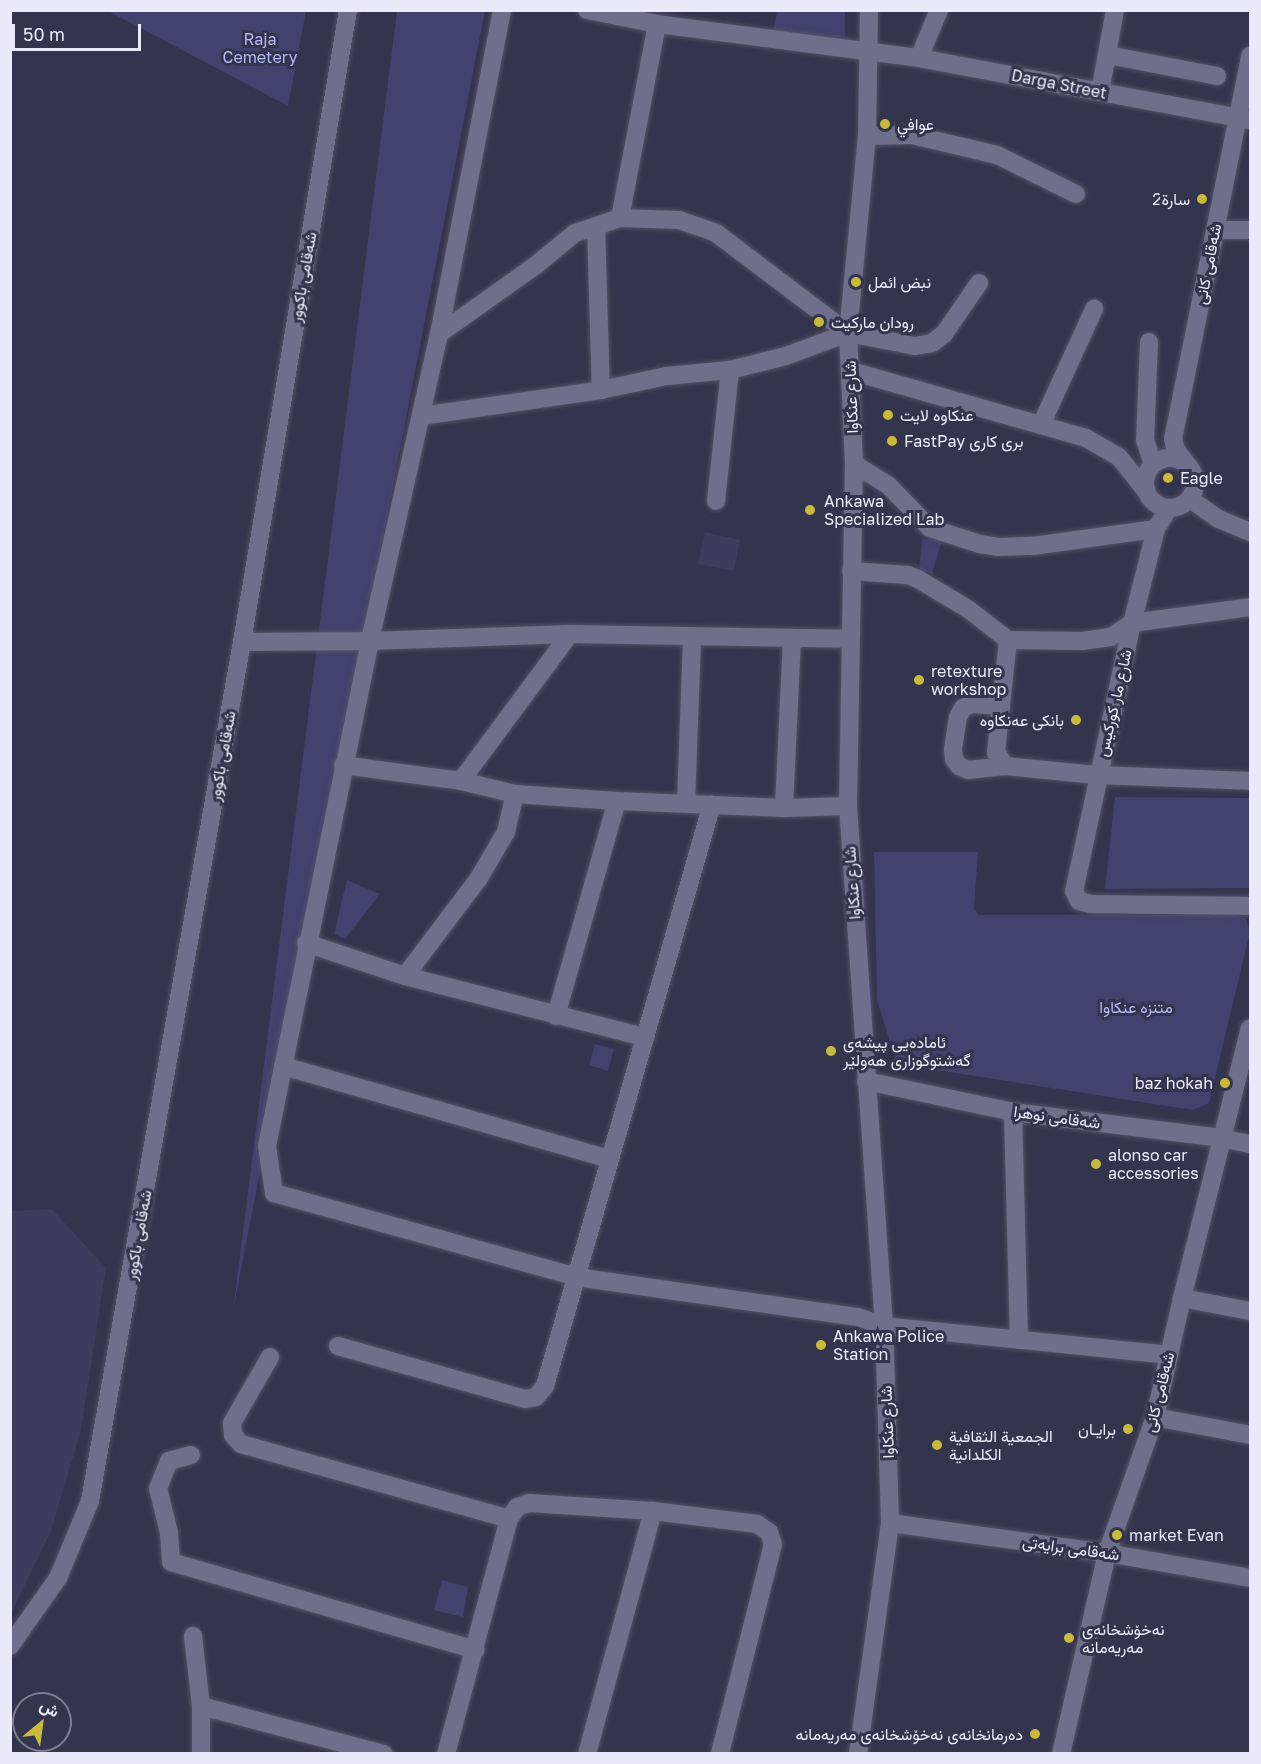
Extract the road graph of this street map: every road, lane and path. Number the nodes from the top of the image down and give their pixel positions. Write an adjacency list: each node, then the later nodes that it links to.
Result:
1 (348, 10): 49 (street, شەقامی باکوور)
2 (502, 10): 24 (street)
3 (587, 10): 7 (street, Darga Street)
4 (869, 10): 8 (street, شارع عنكاوا)
5 (939, 10): 11 (street)
6 (1115, 10): 9 (street)
7 (657, 24): 8 (street, Darga Street); 17 (street)
8 (867, 52): 11 (street, Darga Street); 15 (street, شارع عنكاوا)
9 (1108, 55): 12 (street); 13 (street)
10 (1251, 56): 14 (street, شەقامی کانی)
11 (919, 58): 13 (street, Darga Street)
12 (1217, 76)
13 (1100, 92): 14 (street, Darga Street)
14 (1244, 119): 19 (street, شەقامی کانی)
15 (867, 136): 16 (street); 23 (street, شارع عنكاوا)
16 (1077, 194)
17 (620, 218): 18 (street); 23 (street)
18 (596, 226): 24 (street); 28 (street)
19 (1215, 230): 20 (street); 33 (street, شەقامی کانی)
20 (1251, 231)
21 (979, 283): 23 (street)
22 (1094, 309): 30 (street)
23 (848, 333): 26 (street); 27 (street, شارع عنكاوا)
24 (439, 334): 29 (street)
25 (1149, 342): 32 (street)
26 (730, 370): 28 (street); 36 (street)
27 (851, 371): 30 (street); 31 (street, شارع عنكاوا)
28 (601, 390): 29 (street)
29 (421, 416): 48 (street)
30 (1041, 425): 34 (street)
31 (854, 464): 38 (street); 40 (street, شارع عنكاوا)
32 (1153, 464): 33 (street); 34 (street)
33 (1190, 468): 35 (street)
34 (1146, 491): 37 (street)
35 (1190, 499): 37 (street); 39 (street)
36 (716, 501)
37 (1169, 508): 38 (street, شارع مار كوركيس)
38 (1156, 530): 42 (street, شارع مار كوركيس)
39 (1251, 532)
40 (851, 571): 46 (street, شارع عنكاوا); 47 (street)
41 (1251, 607): 42 (street)
42 (1132, 623): 47 (street); 53 (street, شارع مار كوركيس)
43 (570, 634): 44 (street); 48 (street); 54 (street)
44 (692, 637): 45 (street); 58 (street)
45 (792, 639): 46 (street); 61 (street)
46 (849, 639): 60 (street, شارع عنكاوا)
47 (1008, 640): 50 (street)
48 (370, 641): 49 (street); 51 (street)
49 (242, 642): 91 (street, شەقامی باکوور)
50 (1001, 706): 52 (street); 52 (street)
51 (344, 765): 54 (street); 63 (street)
52 (1005, 766): 53 (street)
53 (1097, 776): 55 (street); 62 (street, شارع مار كوركيس)
54 (461, 781): 56 (street)
55 (1251, 781)
56 (515, 794): 57 (street); 64 (street)
57 (617, 801): 58 (street); 65 (street)
58 (686, 803): 59 (street)
59 (712, 804): 61 (street); 67 (street)
60 (848, 806): 61 (street); 69 (street, شارع عنكاوا)
61 (784, 808)
62 (1251, 906)
63 (306, 943): 64 (street); 68 (street)
64 (405, 976): 65 (street)
65 (556, 1016): 67 (street)
66 (1251, 1028): 71 (street, شەقامی کانی)
67 (645, 1037): 73 (street)
68 (283, 1066): 73 (street); 74 (street)
69 (866, 1081): 70 (street, شەقامی نوهرا); 77 (street, شارع عنكاوا)
70 (1013, 1112): 71 (street, شەقامی نوهرا); 78 (street)
71 (1221, 1138): 72 (street, شەقامی نوهرا); 75 (street, شەقامی کانی)
72 (1251, 1144)
73 (610, 1160): 74 (street)
74 (576, 1277): 77 (street); 79 (street)
75 (1182, 1298): 76 (street); 80 (street, شەقامی کانی)
76 (1251, 1311)
77 (884, 1326): 78 (street); 87 (street, شارع عنكاوا)
78 (1019, 1340): 80 (street)
79 (338, 1346)
80 (1169, 1355): 82 (street, شەقامی کانی)
81 (270, 1357): 86 (street)
82 (1155, 1417): 83 (street); 88 (street, شەقامی کانی)
83 (1251, 1435)
84 (191, 1455): 92 (street)
85 (653, 1511): 86 (street); 98 (street); 99 (street)
86 (509, 1519): 92 (street)
87 (890, 1523): 88 (street, شەقامی برایەتی); 100 (street, شارع عنكاوا)
88 (1107, 1553): 89 (street, شەقامی برایەتی); 101 (street, شەقامی کانی)
89 (1251, 1578)
90 (193, 1636): 93 (street)
91 (12, 1643)
92 (476, 1650): 97 (street)
93 (201, 1706): 94 (street); 95 (street)
94 (316, 1745): 96 (street)
95 (201, 1754)
96 (384, 1754)
97 (446, 1754)
98 (587, 1754)
99 (720, 1754)
100 (858, 1754)
101 (1061, 1754)

